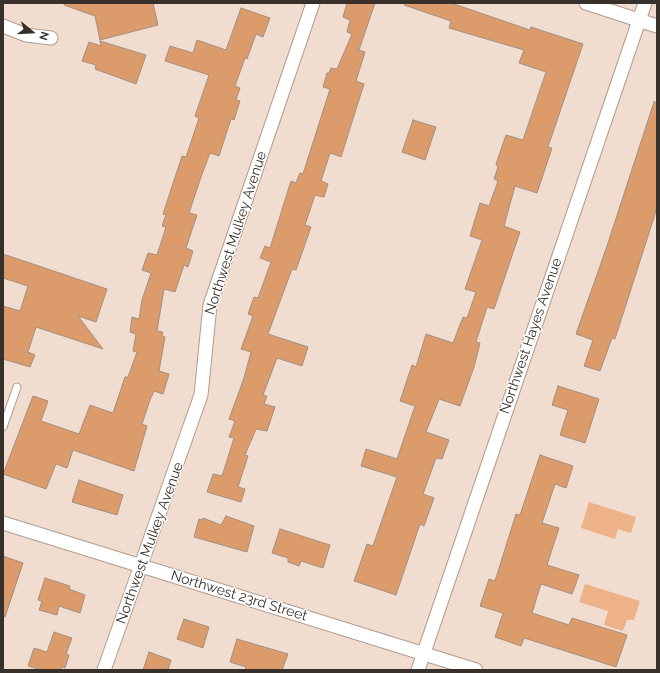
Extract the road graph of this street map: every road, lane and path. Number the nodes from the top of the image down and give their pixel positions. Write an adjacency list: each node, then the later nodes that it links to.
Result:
1 (313, 3): 11 (street, Northwest Mulkey Avenue)
2 (586, 3): 4 (street)
3 (644, 3): 4 (street, Northwest Hayes Avenue)
4 (639, 20): 6 (street); 12 (street, Northwest Hayes Avenue)
5 (3, 26): 7 (street)
6 (657, 26)
7 (51, 38)
8 (17, 387): 9 (lane)
9 (3, 427)
10 (3, 523): 11 (street, Northwest 23rd Street)
11 (141, 566): 12 (street, Northwest 23rd Street); 13 (street, Northwest Mulkey Avenue)
12 (424, 654): 14 (street, Northwest Hayes Avenue); 15 (street, Northwest 23rd Street)
13 (104, 670)
14 (418, 670)
15 (476, 670)

